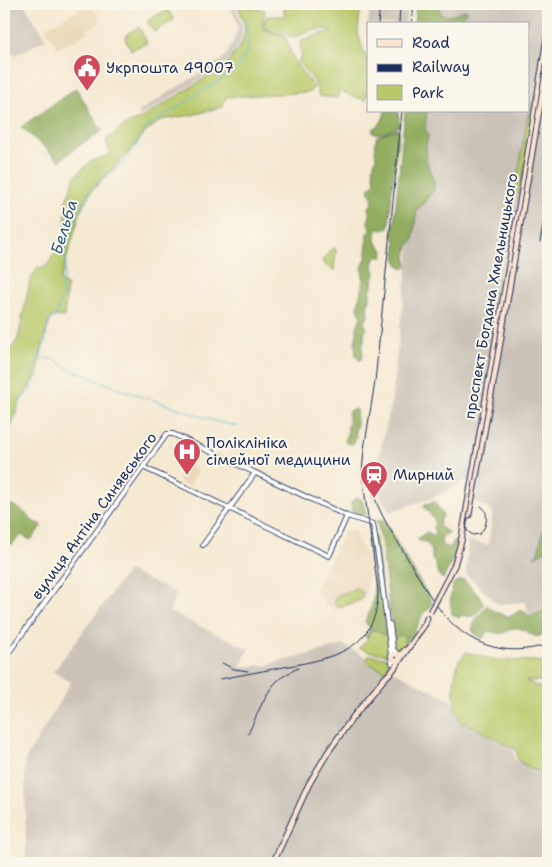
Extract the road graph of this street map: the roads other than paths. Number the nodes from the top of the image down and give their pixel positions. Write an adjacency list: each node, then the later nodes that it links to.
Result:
1 (548, 31): 9 (main road, проспект Богдана Хмельницького)
2 (548, 58): 9 (main road, проспект Богдана Хмельницького)
3 (143, 467): 4 (street, вулиця Антіна Синявського); 5 (street); 11 (street, вулиця Антіна Синявського)
4 (255, 473): 5 (street); 6 (street)
5 (229, 508): 6 (street); 8 (street)
6 (347, 516): 7 (street)
7 (373, 524): 10 (street); 10 (street)
8 (203, 545)
9 (454, 564): 10 (main road, проспект Богдана Хмельницького, bridge)
10 (397, 658): 12 (main road, проспект Богдана Хмельницького); 12 (main road, проспект Богдана Хмельницького)
11 (4, 659)
12 (384, 679): 13 (main road, проспект Богдана Хмельницького)
13 (273, 863)

